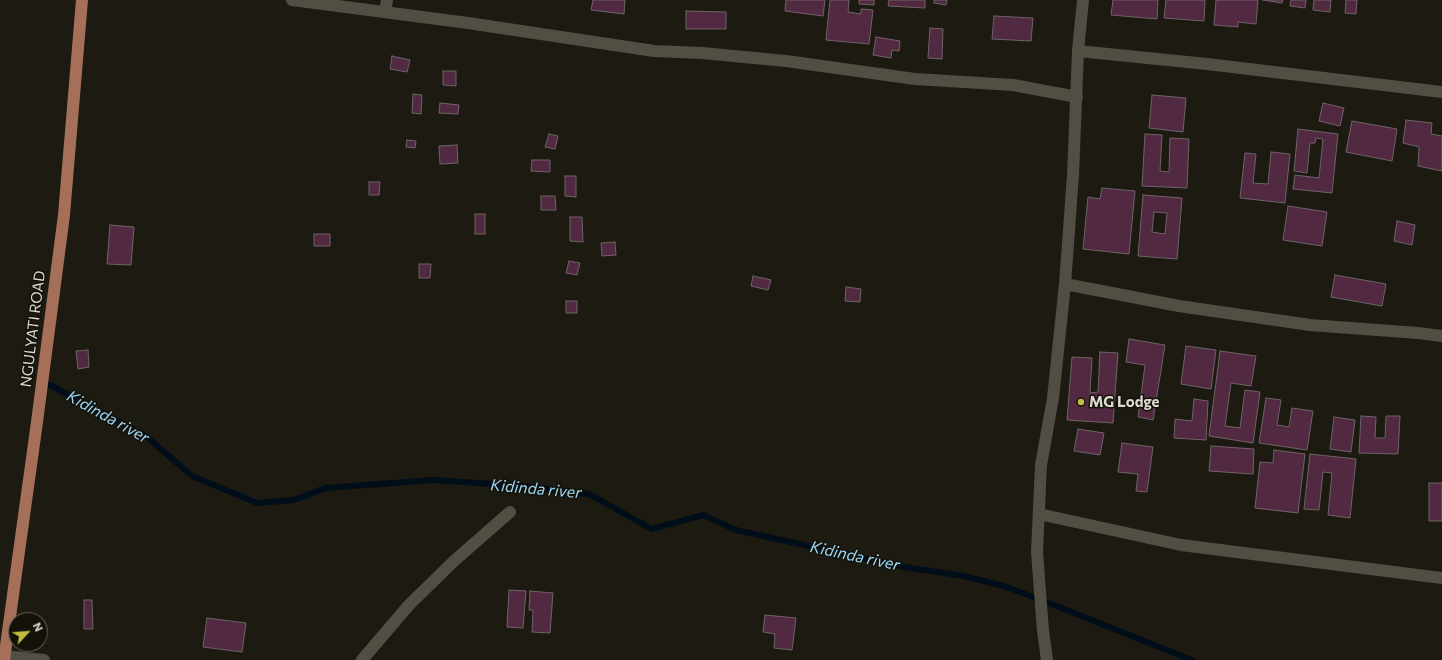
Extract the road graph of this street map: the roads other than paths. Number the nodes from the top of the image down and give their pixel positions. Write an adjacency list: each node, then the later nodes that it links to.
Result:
1 (82, 0): 14 (main road, NGULYATI ROAD)
2 (292, 0): 5 (street)
3 (387, 0): 5 (street)
4 (1083, 0): 6 (street)
5 (385, 12): 8 (street)
6 (1078, 51): 7 (street); 8 (street)
7 (1442, 92)
8 (1077, 97): 9 (street)
9 (1065, 284): 10 (street); 12 (street)
10 (1442, 336)
11 (510, 512): 17 (street)
12 (1039, 514): 13 (street); 18 (street)
13 (1442, 578)
14 (4, 623): 15 (main road, NGULYATI ROAD)
15 (4, 658): 16 (street)
16 (44, 660)
17 (362, 660)
18 (1047, 660)

